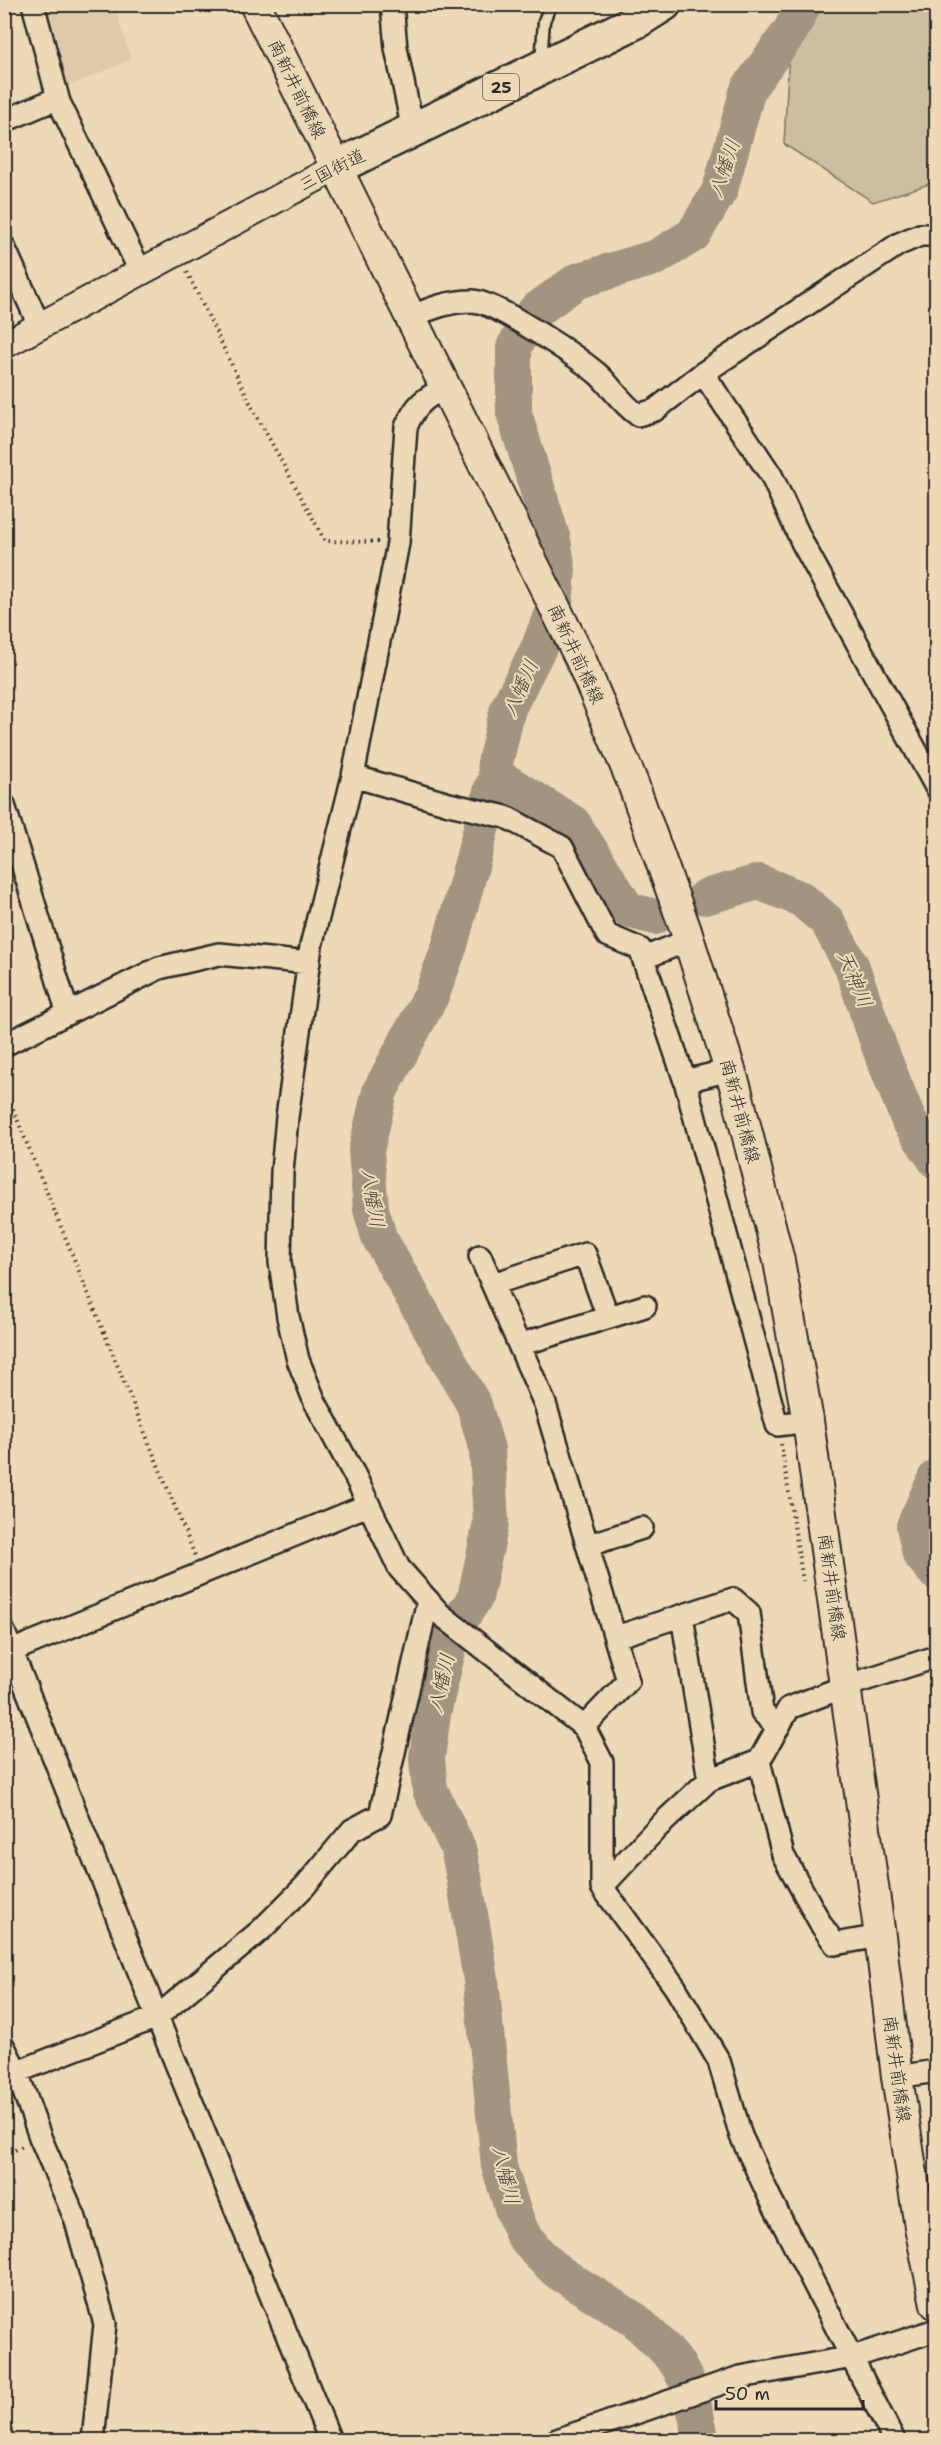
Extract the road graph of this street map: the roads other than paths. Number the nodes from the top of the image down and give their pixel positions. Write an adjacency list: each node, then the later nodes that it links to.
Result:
1 (33, 4): 7 (street)
2 (255, 4): 10 (main road, 南新井前橋線)
3 (392, 4): 9 (street)
4 (551, 4): 6 (lane)
5 (664, 4): 6 (main road, 三国街道 / 25)
6 (540, 68): 9 (main road, 三国街道 / 25)
7 (58, 98): 8 (street); 13 (street)
8 (4, 121)
9 (413, 131): 10 (main road, 三国街道 / 25)
10 (336, 167): 13 (street, 三国街道); 14 (main road, 南新井前橋線)
11 (936, 235): 17 (street)
12 (4, 247): 15 (street)
13 (140, 271): 15 (street, 三国街道)
14 (411, 317): 17 (street); 18 (main road, 南新井前橋線)
15 (39, 325): 16 (street, 三国街道)
16 (4, 345)
17 (703, 373): 20 (street)
18 (445, 387): 19 (street); 22 (main road, 南新井前橋線)
19 (353, 776): 23 (street); 24 (street)
20 (936, 787)
21 (4, 805): 25 (street)
22 (689, 940): 23 (street); 27 (main road, 南新井前橋線)
23 (644, 958): 28 (street)
24 (309, 963): 25 (street); 35 (street)
25 (68, 1014): 26 (street)
26 (4, 1045)
27 (730, 1070): 28 (street); 34 (main road, 南新井前橋線)
28 (685, 1081): 34 (street)
29 (480, 1256): 30 (street)
30 (492, 1284): 32 (street); 33 (street)
31 (645, 1306): 32 (street)
32 (608, 1317): 33 (street)
33 (519, 1345): 37 (street)
34 (808, 1421): 43 (main road, 南新井前橋線)
35 (368, 1505): 38 (street); 41 (street)
36 (642, 1528): 37 (street)
37 (589, 1545): 40 (street)
38 (434, 1607): 44 (street); 50 (street)
39 (682, 1616): 40 (street); 45 (street); 47 (street)
40 (616, 1637): 44 (street)
41 (7, 1646): 50 (street)
42 (936, 1657): 43 (street)
43 (846, 1686): 45 (street); 49 (main road, 南新井前橋線)
44 (584, 1727): 48 (street)
45 (778, 1728): 46 (street)
46 (759, 1761): 47 (street); 49 (street)
47 (709, 1780): 48 (street)
48 (602, 1887): 57 (street)
49 (880, 1936): 54 (main road, 南新井前橋線)
50 (157, 2017): 53 (street); 59 (street)
51 (4, 2047): 53 (street)
52 (936, 2071): 54 (street)
53 (17, 2072): 58 (street)
54 (897, 2077): 55 (main road, 南新井前橋線)
55 (936, 2304)
56 (936, 2330): 57 (street)
57 (853, 2357): 60 (street); 61 (street)
58 (93, 2440)
59 (330, 2440)
60 (557, 2440)
61 (894, 2440)

